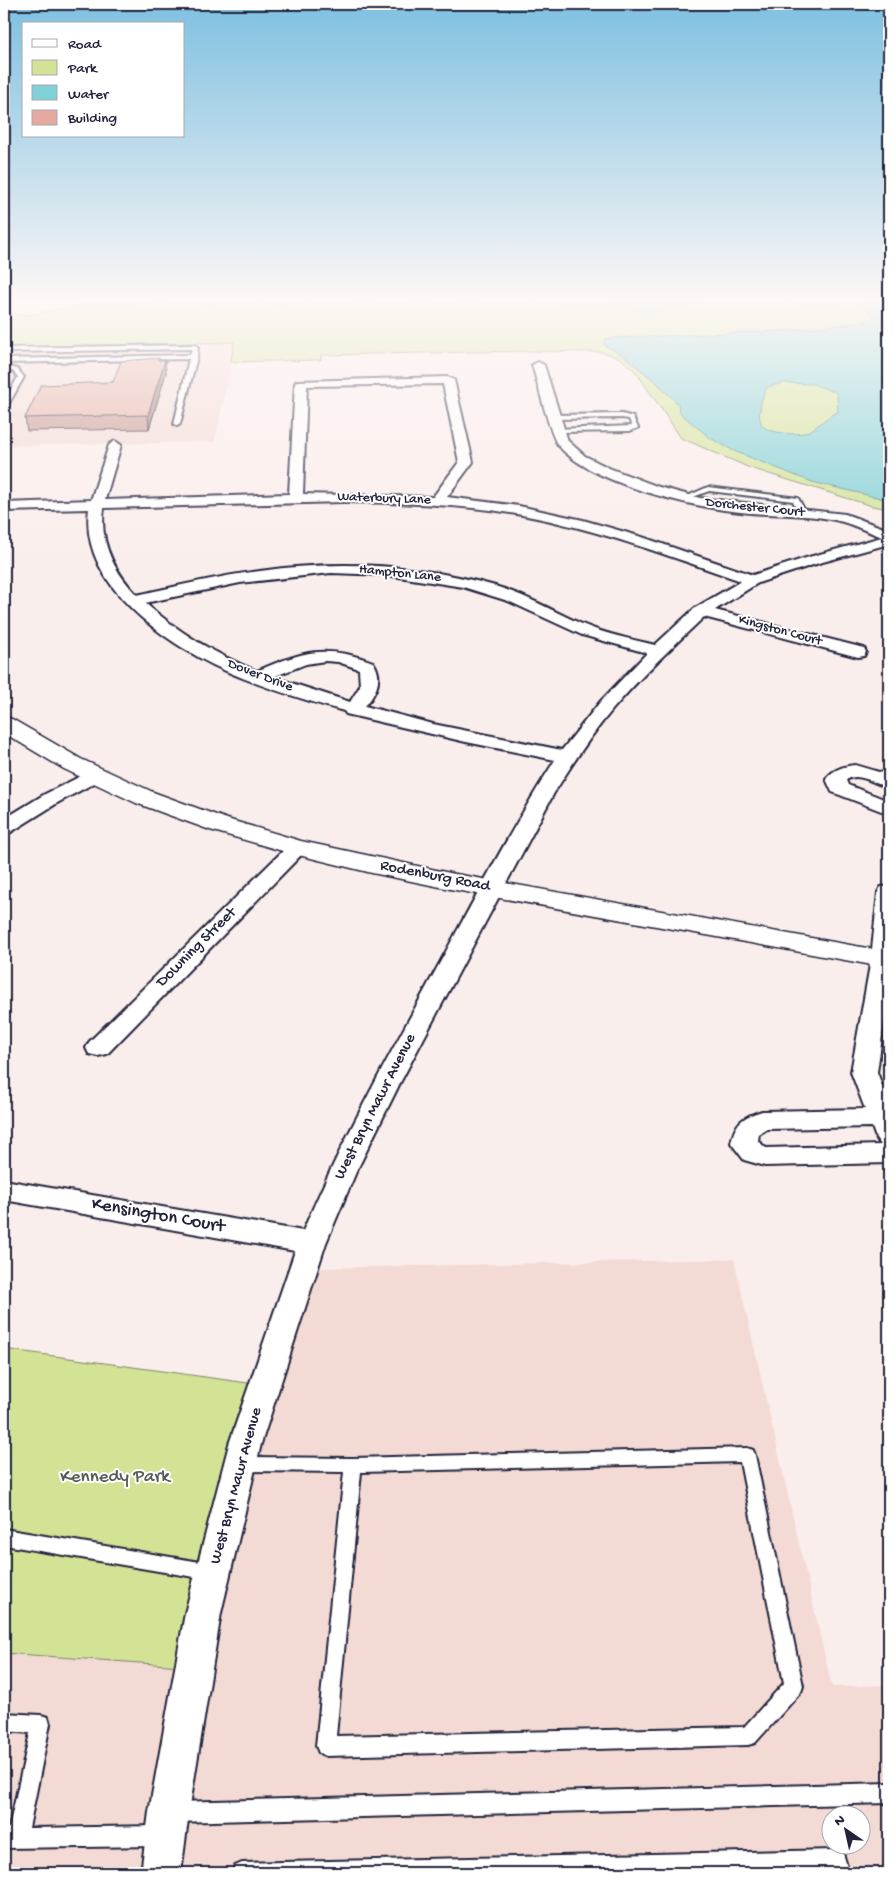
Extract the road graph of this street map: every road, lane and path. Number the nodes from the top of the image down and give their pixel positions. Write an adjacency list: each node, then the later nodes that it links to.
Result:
1 (14, 390): 6 (lane)
2 (186, 390): 8 (lane)
3 (301, 390): 11 (street)
4 (450, 390): 12 (street)
5 (546, 390): 7 (street, Dorchester Court)
6 (4, 407)
7 (554, 417): 9 (street, Dorchester Court); 9 (lane)
8 (178, 424)
9 (558, 430): 15 (street, Dorchester Court)
10 (115, 445): 13 (street, Dover Drive)
11 (296, 498): 12 (street, Waterbury Lane); 13 (street, Waterbury Lane)
12 (438, 500): 17 (street, Waterbury Lane)
13 (97, 504): 14 (street, Waterbury Lane); 18 (street, Dover Drive)
14 (4, 507)
15 (889, 535)
16 (889, 540): 17 (street, West Bryn Mawr Avenue)
17 (752, 580): 19 (street, West Bryn Mawr Avenue)
18 (132, 601): 20 (street, Hampton Lane); 22 (street, Dover Drive)
19 (701, 611): 20 (street, West Bryn Mawr Avenue); 21 (street, Kingston Court)
20 (658, 651): 25 (street, West Bryn Mawr Avenue)
21 (858, 652)
22 (259, 678): 23 (street, Dover Drive); 23 (street)
23 (352, 710): 25 (street, Dover Drive)
24 (4, 724): 26 (street, Rodenburg Road)
25 (567, 757): 31 (street, West Bryn Mawr Avenue)
26 (93, 776): 29 (street); 30 (street, Rodenburg Road)
27 (889, 782): 28 (street)
28 (889, 808)
29 (5, 825)
30 (297, 848): 31 (street, Rodenburg Road); 34 (street, Downing Street)
31 (491, 889): 33 (street, Rodenburg Road); 38 (street, West Bryn Mawr Avenue)
32 (889, 892): 33 (street)
33 (886, 960): 35 (street)
34 (98, 1048)
35 (886, 1128): 36 (street)
36 (889, 1154)
37 (4, 1190): 38 (street, Kensington Court)
38 (312, 1243): 39 (street, West Bryn Mawr Avenue)
39 (240, 1464): 40 (lane); 42 (street, West Bryn Mawr Avenue)
40 (353, 1465): 40 (lane)
41 (4, 1537): 42 (lane)
42 (213, 1572): 45 (street, West Bryn Mawr Avenue)
43 (4, 1722): 46 (lane)
44 (889, 1793): 45 (lane)
45 (168, 1824): 46 (lane); 47 (street, West Bryn Mawr Avenue)
46 (10, 1839)
47 (161, 1873)
48 (242, 1873): 49 (lane)
49 (839, 1873)

